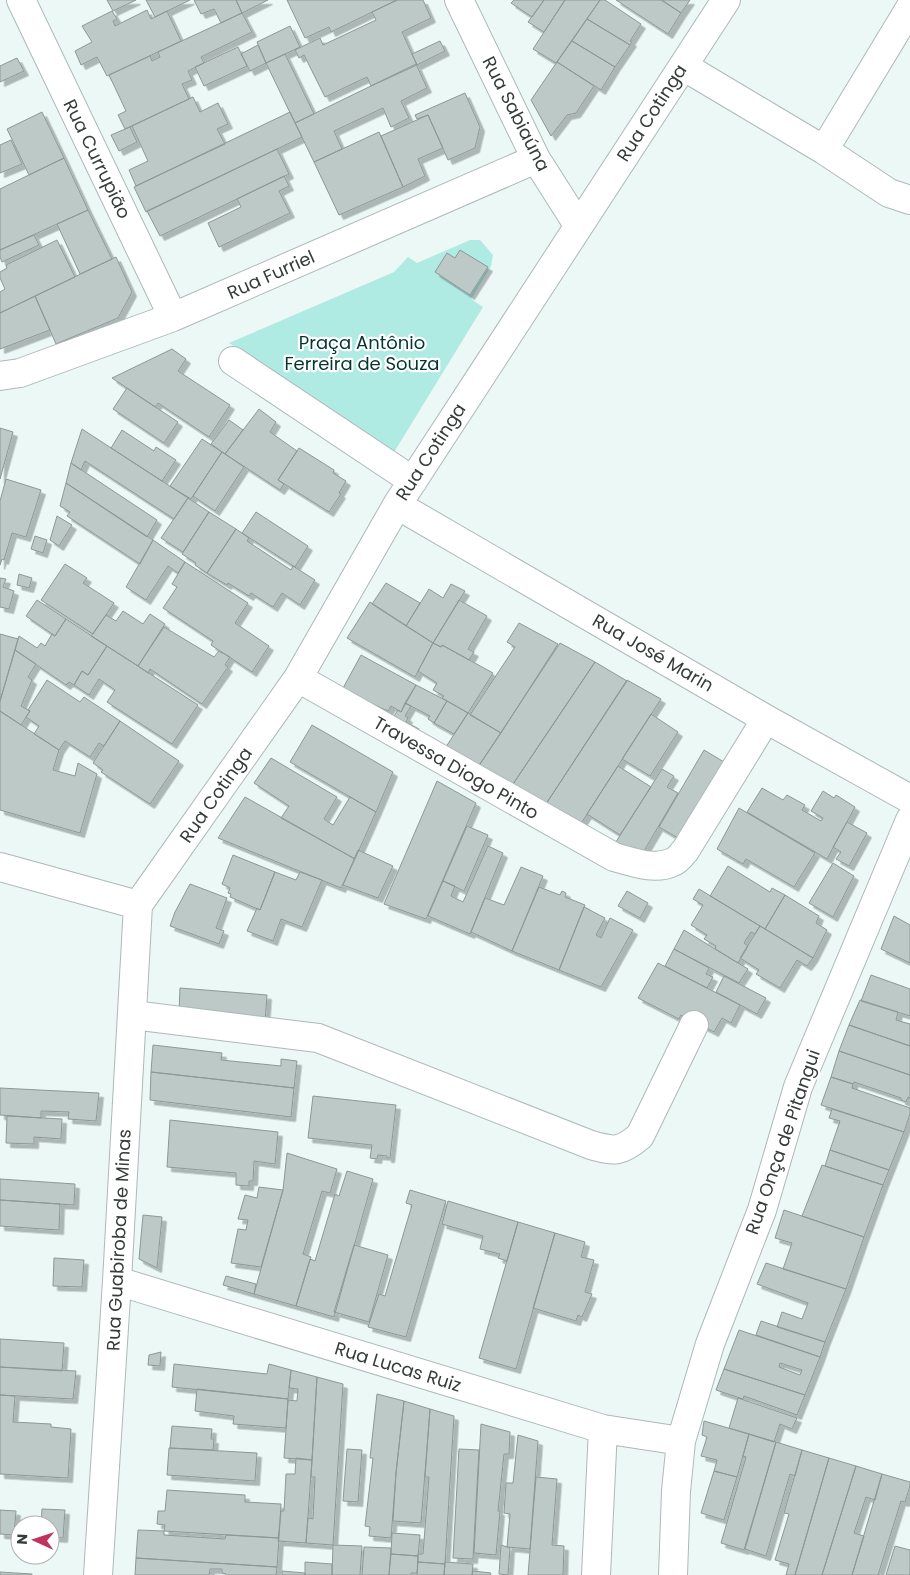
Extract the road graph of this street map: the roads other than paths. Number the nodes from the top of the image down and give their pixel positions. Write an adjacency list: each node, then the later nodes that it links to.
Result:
1 (22, 0): 10 (street, Rua Currupião)
2 (459, 0): 7 (street, Rua Sabiaúna)
3 (726, 0): 5 (street, Rua Cotinga)
4 (910, 8): 6 (street)
5 (683, 66): 6 (street); 9 (street, Rua Cotinga)
6 (824, 150): 8 (street)
7 (536, 159): 9 (street, Rua Sabiaúna); 10 (street, Rua Furriel)
8 (910, 200)
9 (578, 226): 13 (street, Rua Cotinga)
10 (173, 317): 12 (street, Rua Furriel)
11 (232, 361): 13 (street)
12 (0, 376)
13 (413, 481): 14 (street, Rua Cotinga)
14 (397, 504): 15 (street, Rua Cotinga); 16 (street, Rua José Marin)
15 (298, 678): 16 (street, Travessa Diogo Pinto); 20 (street, Rua Cotinga)
16 (766, 719): 17 (street, Rua José Marin)
17 (910, 799)
18 (910, 820): 25 (street, Rua Onça de Pitangui)
19 (0, 867): 20 (street)
20 (138, 904): 21 (street, Rua Guabiroba de Minas)
21 (133, 1015): 22 (street); 23 (street, Rua Guabiroba de Minas)
22 (694, 1024)
23 (117, 1281): 24 (street, Rua Lucas Ruiz); 26 (street, Rua Guabiroba de Minas)
24 (603, 1429): 25 (street, Rua Lucas Ruiz); 27 (street)
25 (681, 1441): 28 (street, Rua Onça de Pitangui)
26 (98, 1575)
27 (596, 1575)
28 (673, 1575)

